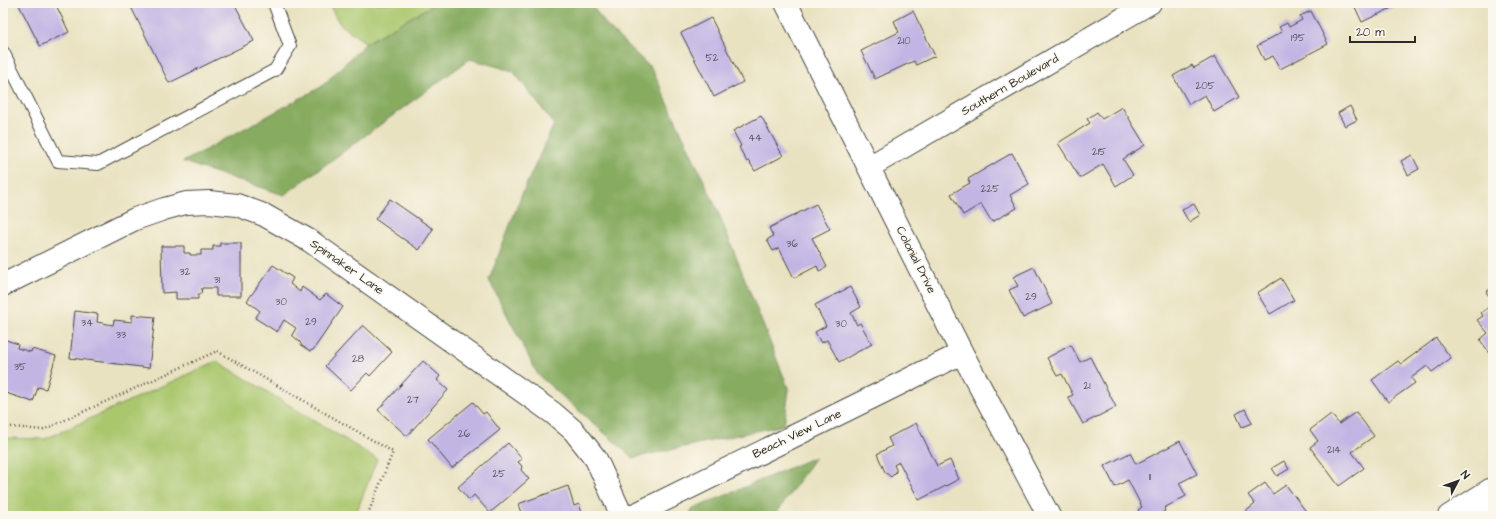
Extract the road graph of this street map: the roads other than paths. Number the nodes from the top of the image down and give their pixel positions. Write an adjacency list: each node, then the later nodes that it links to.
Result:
1 (274, 3): 4 (lane)
2 (786, 3): 5 (street, Colonial Drive)
3 (1150, 3): 5 (street, Southern Boulevard)
4 (3, 52)
5 (869, 166): 7 (street, Colonial Drive)
6 (3, 285): 9 (street, Spinnaker Lane)
7 (962, 353): 10 (street, Beach View Lane); 11 (street, Colonial Drive)
8 (1485, 493): 12 (street); 13 (street)
9 (622, 516)
10 (632, 516)
11 (1049, 516)
12 (1449, 516)
13 (1492, 516)

